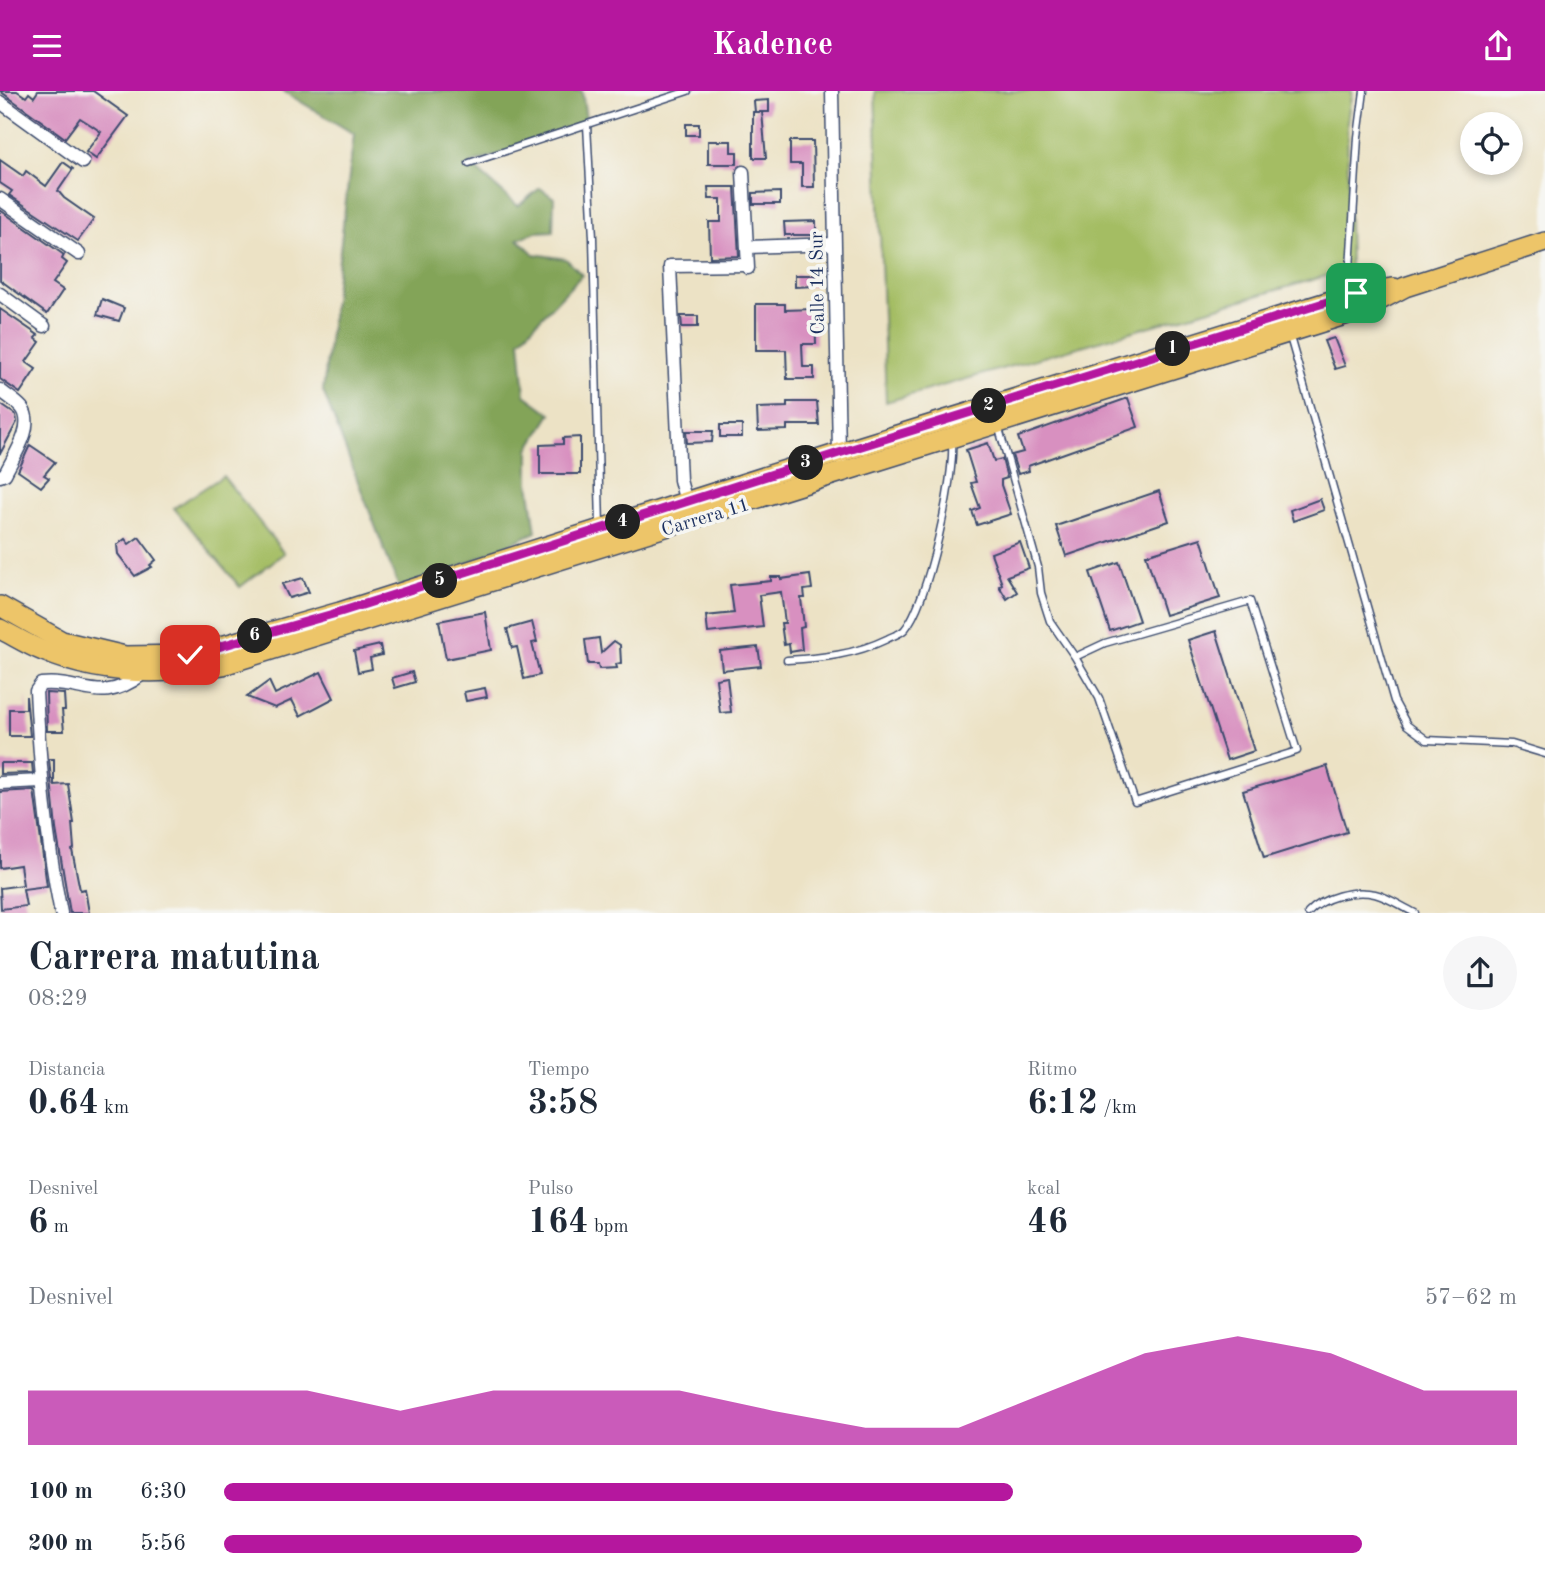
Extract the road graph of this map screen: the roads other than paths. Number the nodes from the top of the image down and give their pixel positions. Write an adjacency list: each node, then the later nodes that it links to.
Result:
1 (688, 91): 5 (lane)
2 (832, 91): 11 (street, Calle 14 Sur)
3 (1364, 91): 15 (lane)
4 (0, 102): 6 (street)
5 (587, 125): 7 (lane); 25 (lane)
6 (83, 162)
7 (469, 163)
8 (743, 172): 12 (street)
9 (0, 199): 13 (street)
10 (1545, 241): 15 (main road, Carrera 11)
11 (834, 244): 12 (street); 21 (street, Calle 14 Sur)
12 (747, 247): 24 (street)
13 (79, 254)
14 (0, 294): 16 (street)
15 (1359, 301): 17 (main road, Carrera 11); 20 (main road, Carrera 11)
16 (44, 326)
17 (1289, 333): 19 (main road, Carrera 11); 31 (lane)
18 (0, 390): 23 (street)
19 (998, 424): 20 (main road, Carrera 11); 28 (lane)
20 (948, 429): 21 (main road, Carrera 11); 22 (main road, Carrera 11); 29 (lane)
21 (839, 453): 22 (street, Calle 14 Sur); 24 (main road, Carrera 11)
22 (846, 472): 30 (main road, Carrera 11)
23 (0, 476)
24 (686, 502): 25 (main road, Carrera 11)
25 (600, 529): 26 (main road, Carrera 11)
26 (0, 606)
27 (0, 629): 30 (main road, Carrera 11)
28 (1075, 657): 28 (lane)
29 (787, 660)
30 (143, 674): 32 (street)
31 (1545, 754)
32 (41, 781): 33 (street); 34 (street)
33 (0, 783)
34 (61, 913)
35 (1308, 913): 36 (lane)
36 (1415, 913)

